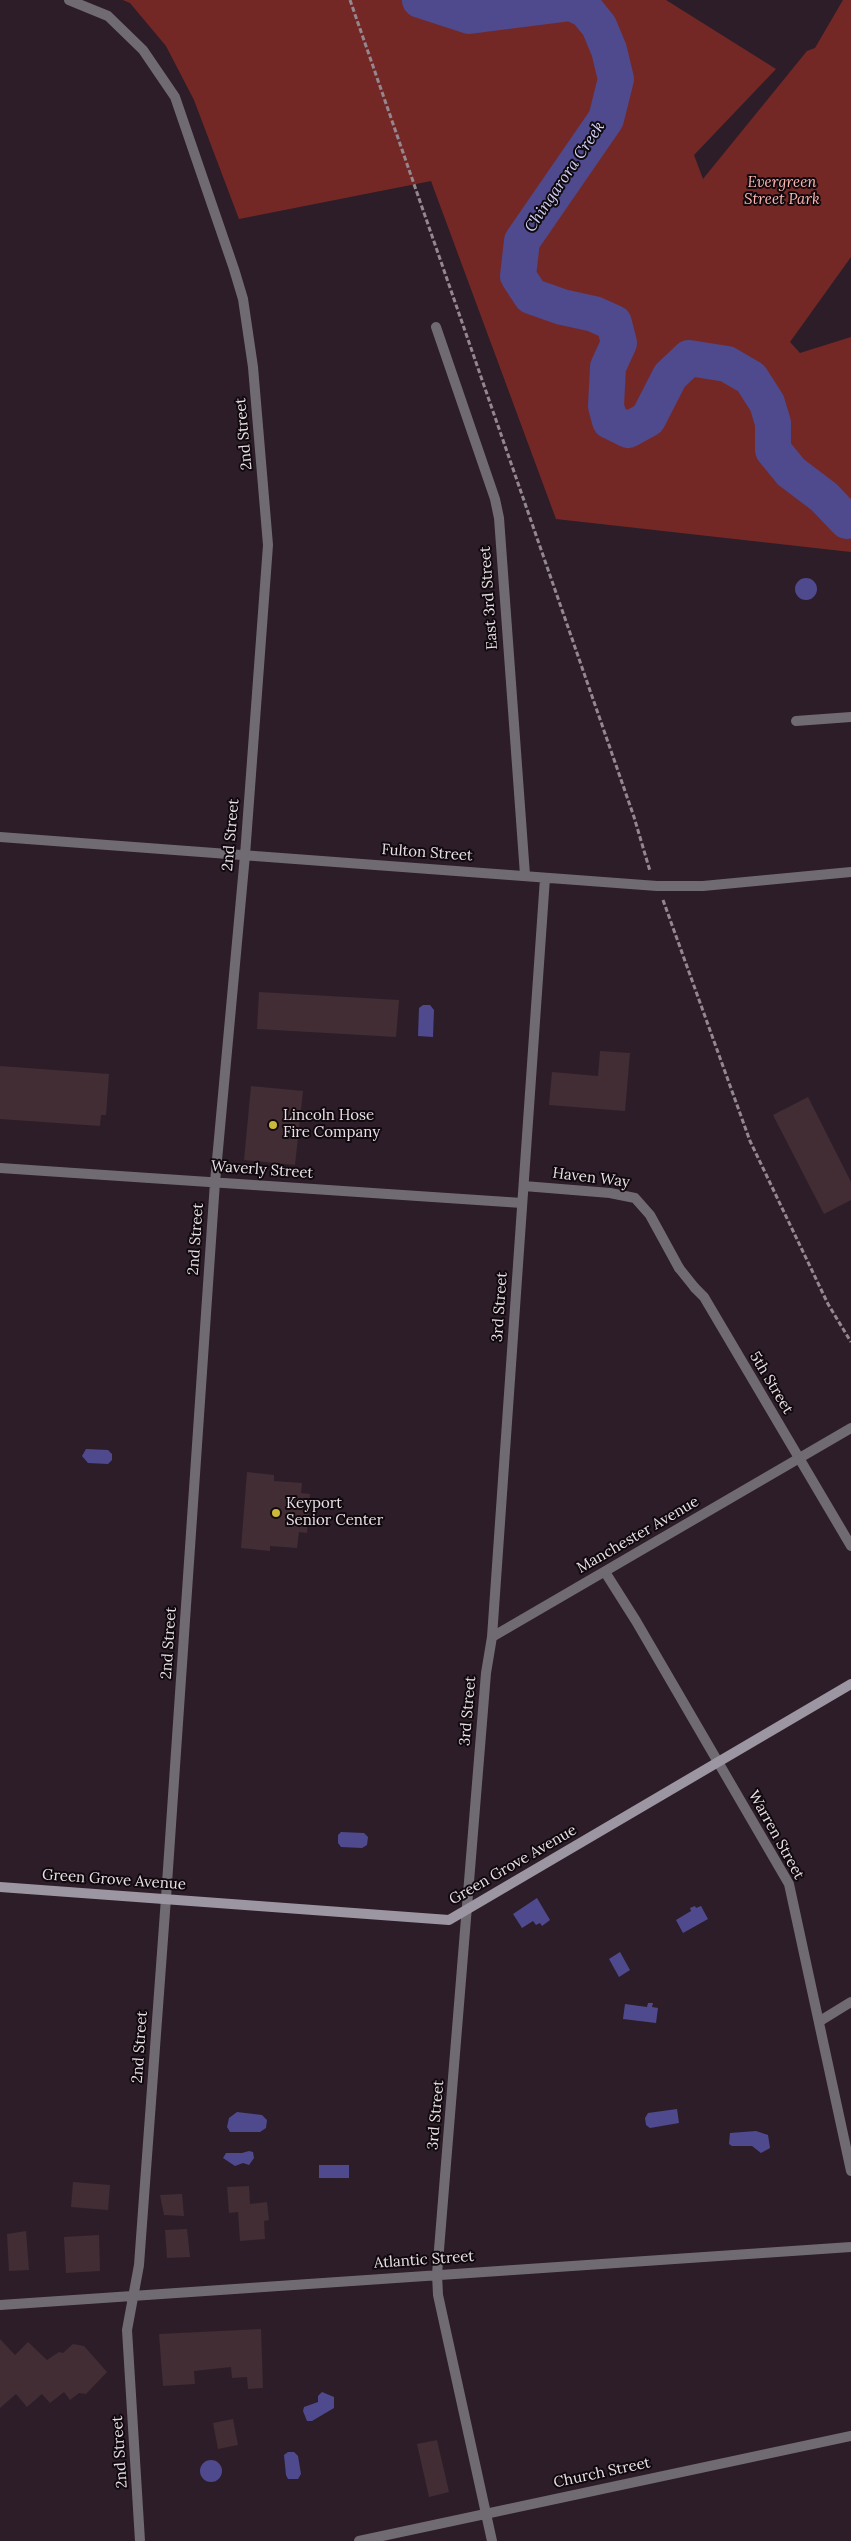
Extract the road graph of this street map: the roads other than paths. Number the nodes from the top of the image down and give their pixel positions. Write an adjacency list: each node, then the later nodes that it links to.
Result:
1 (69, 0): 6 (street, 2nd Street)
2 (436, 327): 8 (street, East 3rd Street)
3 (851, 717): 4 (street)
4 (796, 721)
5 (0, 837): 6 (street, Fulton Street)
6 (245, 855): 8 (street, Fulton Street); 11 (street, 2nd Street)
7 (851, 872): 9 (street, Fulton Street)
8 (525, 875): 9 (street, Fulton Street)
9 (546, 878): 12 (street, 3rd Street)
10 (0, 1168): 11 (street, Waverly Street)
11 (215, 1182): 13 (street, Waverly Street); 23 (street, 2nd Street)
12 (524, 1186): 13 (street, 3rd Street); 14 (street, Haven Way)
13 (522, 1203): 19 (street, 3rd Street)
14 (662, 1239): 16 (street, 5th Street)
15 (851, 1428): 16 (street, Manchester Avenue)
16 (799, 1458): 17 (street, 5th Street); 18 (street, Manchester Avenue)
17 (851, 1546)
18 (605, 1572): 19 (street, Manchester Avenue); 21 (street, Warren Street)
19 (492, 1636): 24 (street, 3rd Street)
20 (851, 1684): 21 (street, Green Grove Avenue)
21 (718, 1763): 24 (street, Green Grove Avenue); 26 (street, Warren Street)
22 (0, 1887): 23 (street, Green Grove Avenue)
23 (166, 1898): 24 (street, Green Grove Avenue); 30 (street, 2nd Street)
24 (468, 1908): 29 (street, 3rd Street)
25 (851, 2002): 26 (street)
26 (820, 2021): 27 (street, Warren Street)
27 (851, 2171)
28 (851, 2247): 29 (street, Atlantic Street)
29 (437, 2274): 30 (street, Atlantic Street); 33 (street, 3rd Street)
30 (134, 2296): 31 (street, Atlantic Street); 34 (street, 2nd Street)
31 (0, 2305)
32 (851, 2436): 33 (street, Church Street)
33 (486, 2514): 35 (street, Church Street); 36 (street, 3rd Street)
34 (140, 2541)
35 (359, 2541)
36 (492, 2541)

